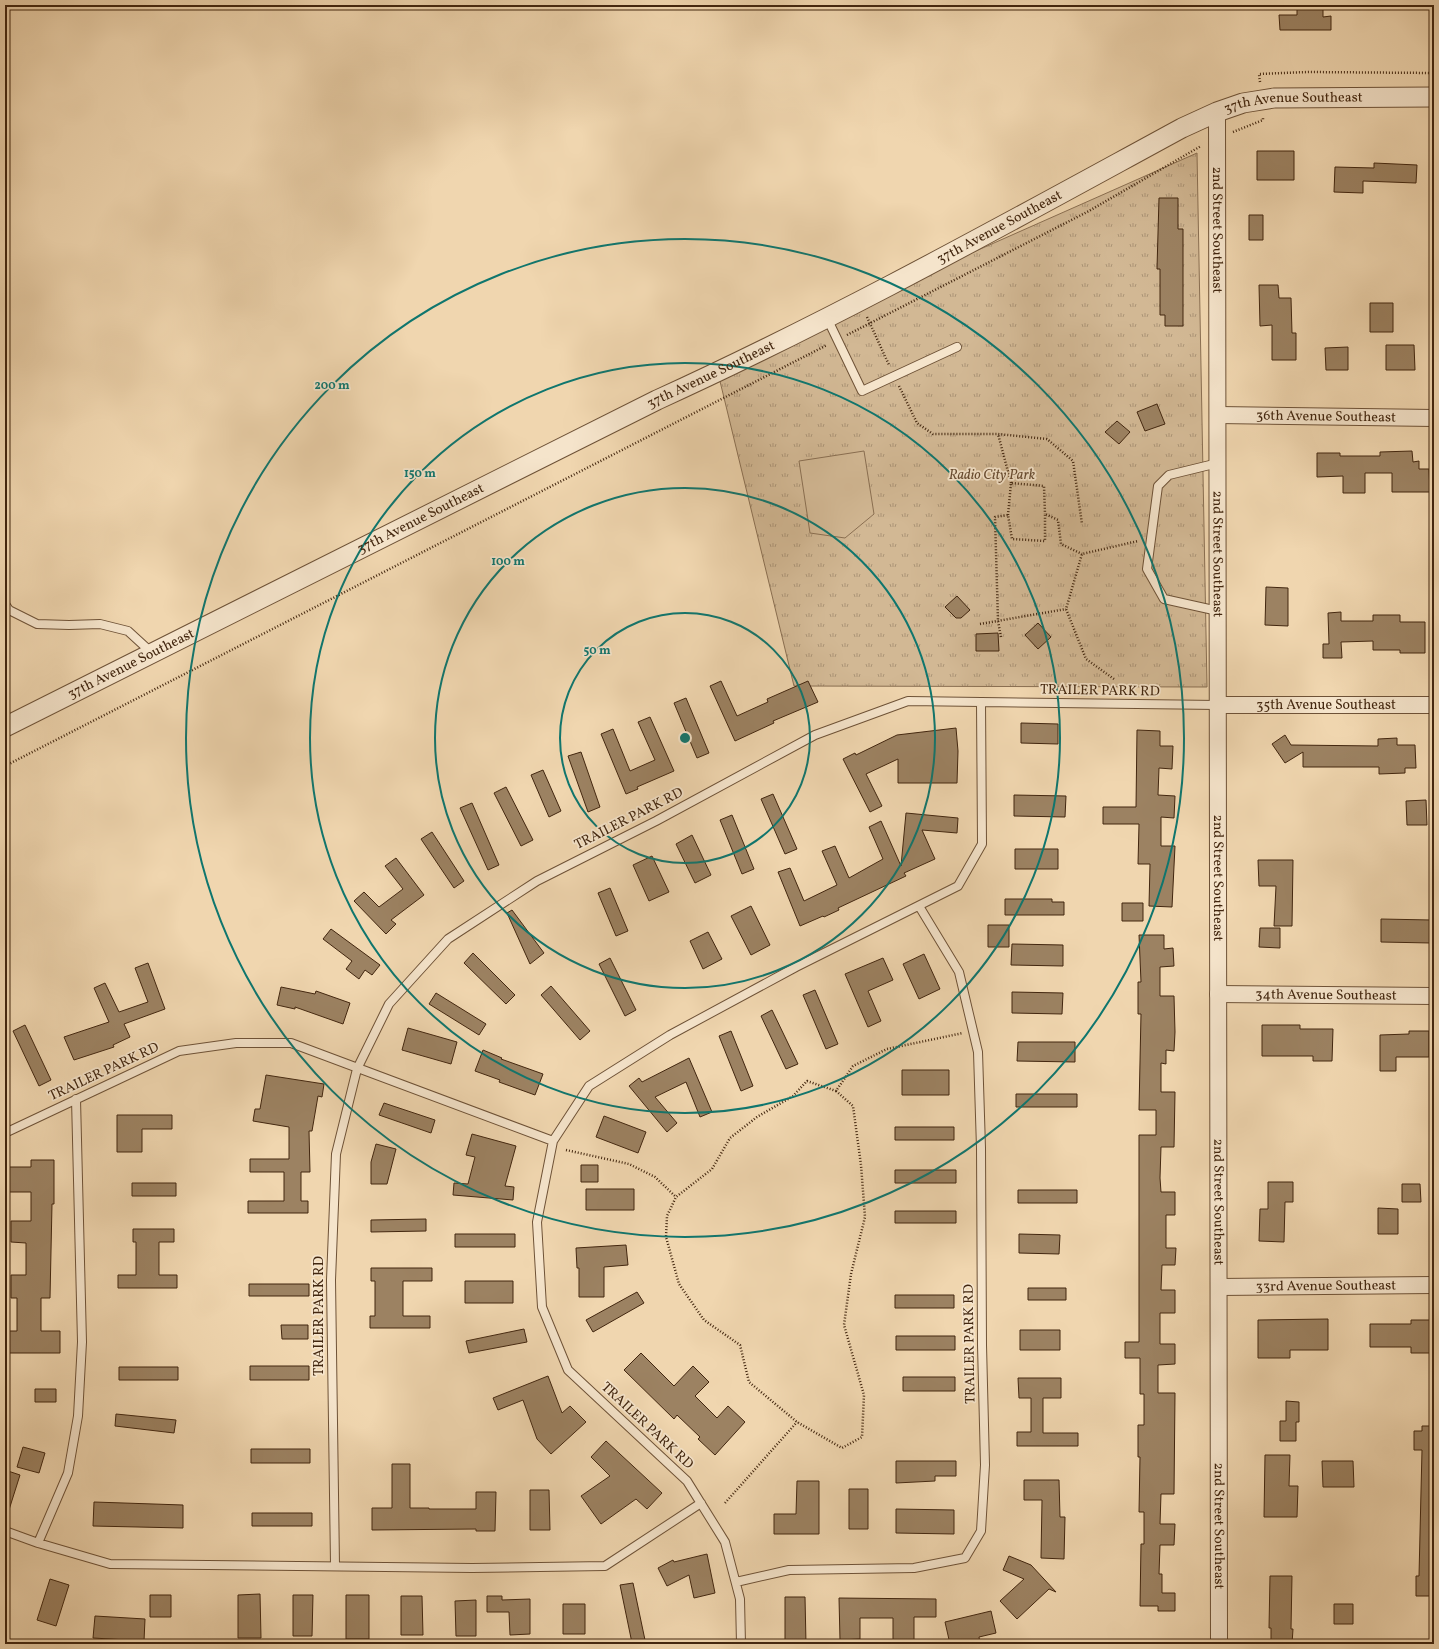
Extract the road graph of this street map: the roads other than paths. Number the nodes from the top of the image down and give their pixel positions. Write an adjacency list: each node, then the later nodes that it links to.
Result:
1 (1434, 97): 2 (street, 37th Avenue Southeast)
2 (1217, 112): 3 (street, 37th Avenue Southeast); 5 (street, 2nd Street Southeast)
3 (826, 317): 4 (lane); 10 (street, 37th Avenue Southeast)
4 (957, 347)
5 (1218, 415): 6 (street, 36th Avenue Southeast); 7 (street, 2nd Street Southeast)
6 (1434, 418)
7 (1218, 463): 9 (street, 2nd Street Southeast); 9 (lane)
8 (5, 604): 10 (lane)
9 (1218, 611): 12 (street, 2nd Street Southeast)
10 (152, 654): 14 (street, 37th Avenue Southeast)
11 (981, 702): 12 (lane, TRAILER PARK RD); 15 (lane, TRAILER PARK RD); 18 (lane, TRAILER PARK RD)
12 (1218, 705): 13 (street, 35th Avenue Southeast); 16 (street, 2nd Street Southeast)
13 (1434, 705)
14 (5, 727)
15 (919, 906): 21 (lane, TRAILER PARK RD); 28 (lane, TRAILER PARK RD)
16 (1218, 994): 17 (street, 34th Avenue Southeast); 23 (street, 2nd Street Southeast)
17 (1434, 996)
18 (357, 1069): 19 (lane, TRAILER PARK RD); 21 (lane, TRAILER PARK RD); 27 (lane, TRAILER PARK RD)
19 (76, 1099): 20 (lane, TRAILER PARK RD); 26 (lane)
20 (5, 1133)
21 (553, 1141): 24 (lane, TRAILER PARK RD)
22 (1434, 1285): 23 (street, 33rd Avenue Southeast)
23 (1218, 1286): 30 (street, 2nd Street Southeast)
24 (701, 1503): 27 (lane); 28 (lane, TRAILER PARK RD)
25 (5, 1531): 26 (lane)
26 (38, 1543): 27 (lane)
27 (335, 1565)
28 (736, 1582): 29 (lane, TRAILER PARK RD)
29 (741, 1644)
30 (1219, 1644)

